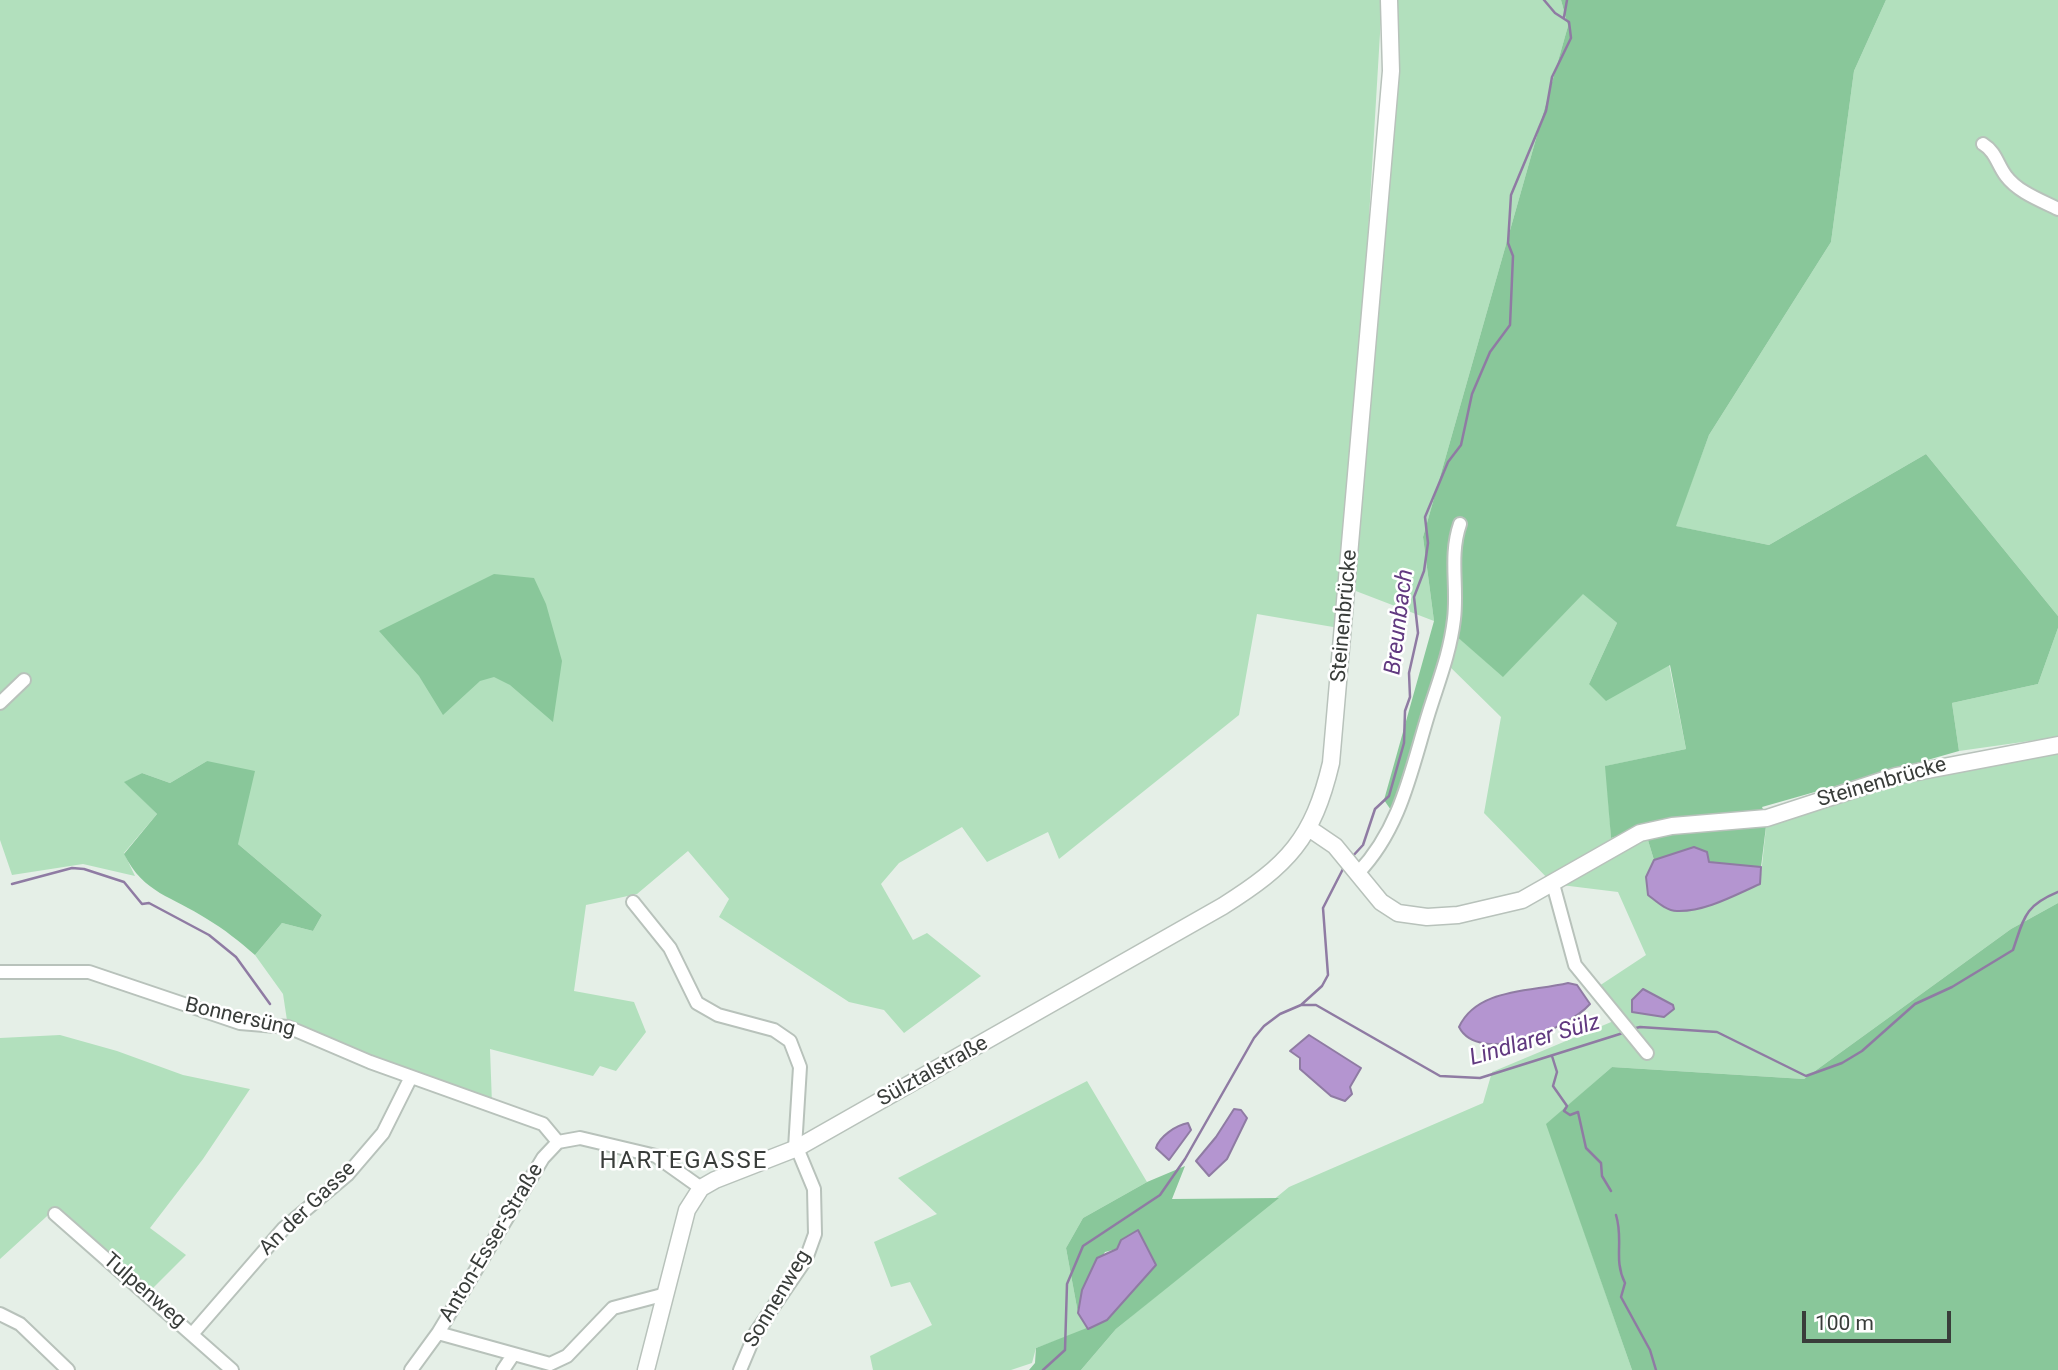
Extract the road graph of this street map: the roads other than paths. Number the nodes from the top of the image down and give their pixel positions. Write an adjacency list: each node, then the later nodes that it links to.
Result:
1 (1390, 0): 8 (main road, Steinenbrücke)
2 (1983, 144): 3 (street)
3 (2058, 209)
4 (1460, 524): 9 (street)
5 (24, 680): 6 (street)
6 (0, 704)
7 (2058, 745): 10 (main road, Steinenbrücke)
8 (1310, 830): 9 (main road, Steinenbrücke); 16 (main road, Sülztalstraße)
9 (1351, 865): 10 (main road, Steinenbrücke)
10 (1553, 884): 13 (street)
11 (633, 902): 16 (street)
12 (0, 972): 14 (street, Bonnersüng)
13 (1647, 1053)
14 (411, 1077): 15 (street, Bonnersüng); 21 (street, An der Gasse)
15 (558, 1142): 17 (street, Anton-Esser-Straße); 22 (street, Anton-Esser-Straße)
16 (796, 1148): 17 (main road, Sülztalstraße); 29 (street, Sonnenweg)
17 (701, 1188): 19 (main road)
18 (55, 1214): 21 (street, Tulpenweg)
19 (666, 1294): 23 (street); 28 (main road)
20 (0, 1314): 24 (street)
21 (193, 1333): 25 (street, Tulpenweg)
22 (438, 1333): 23 (street); 26 (street, Anton-Esser-Straße)
23 (513, 1355): 27 (street)
24 (68, 1370)
25 (232, 1370)
26 (411, 1370)
27 (503, 1370)
28 (646, 1370)
29 (740, 1370)

